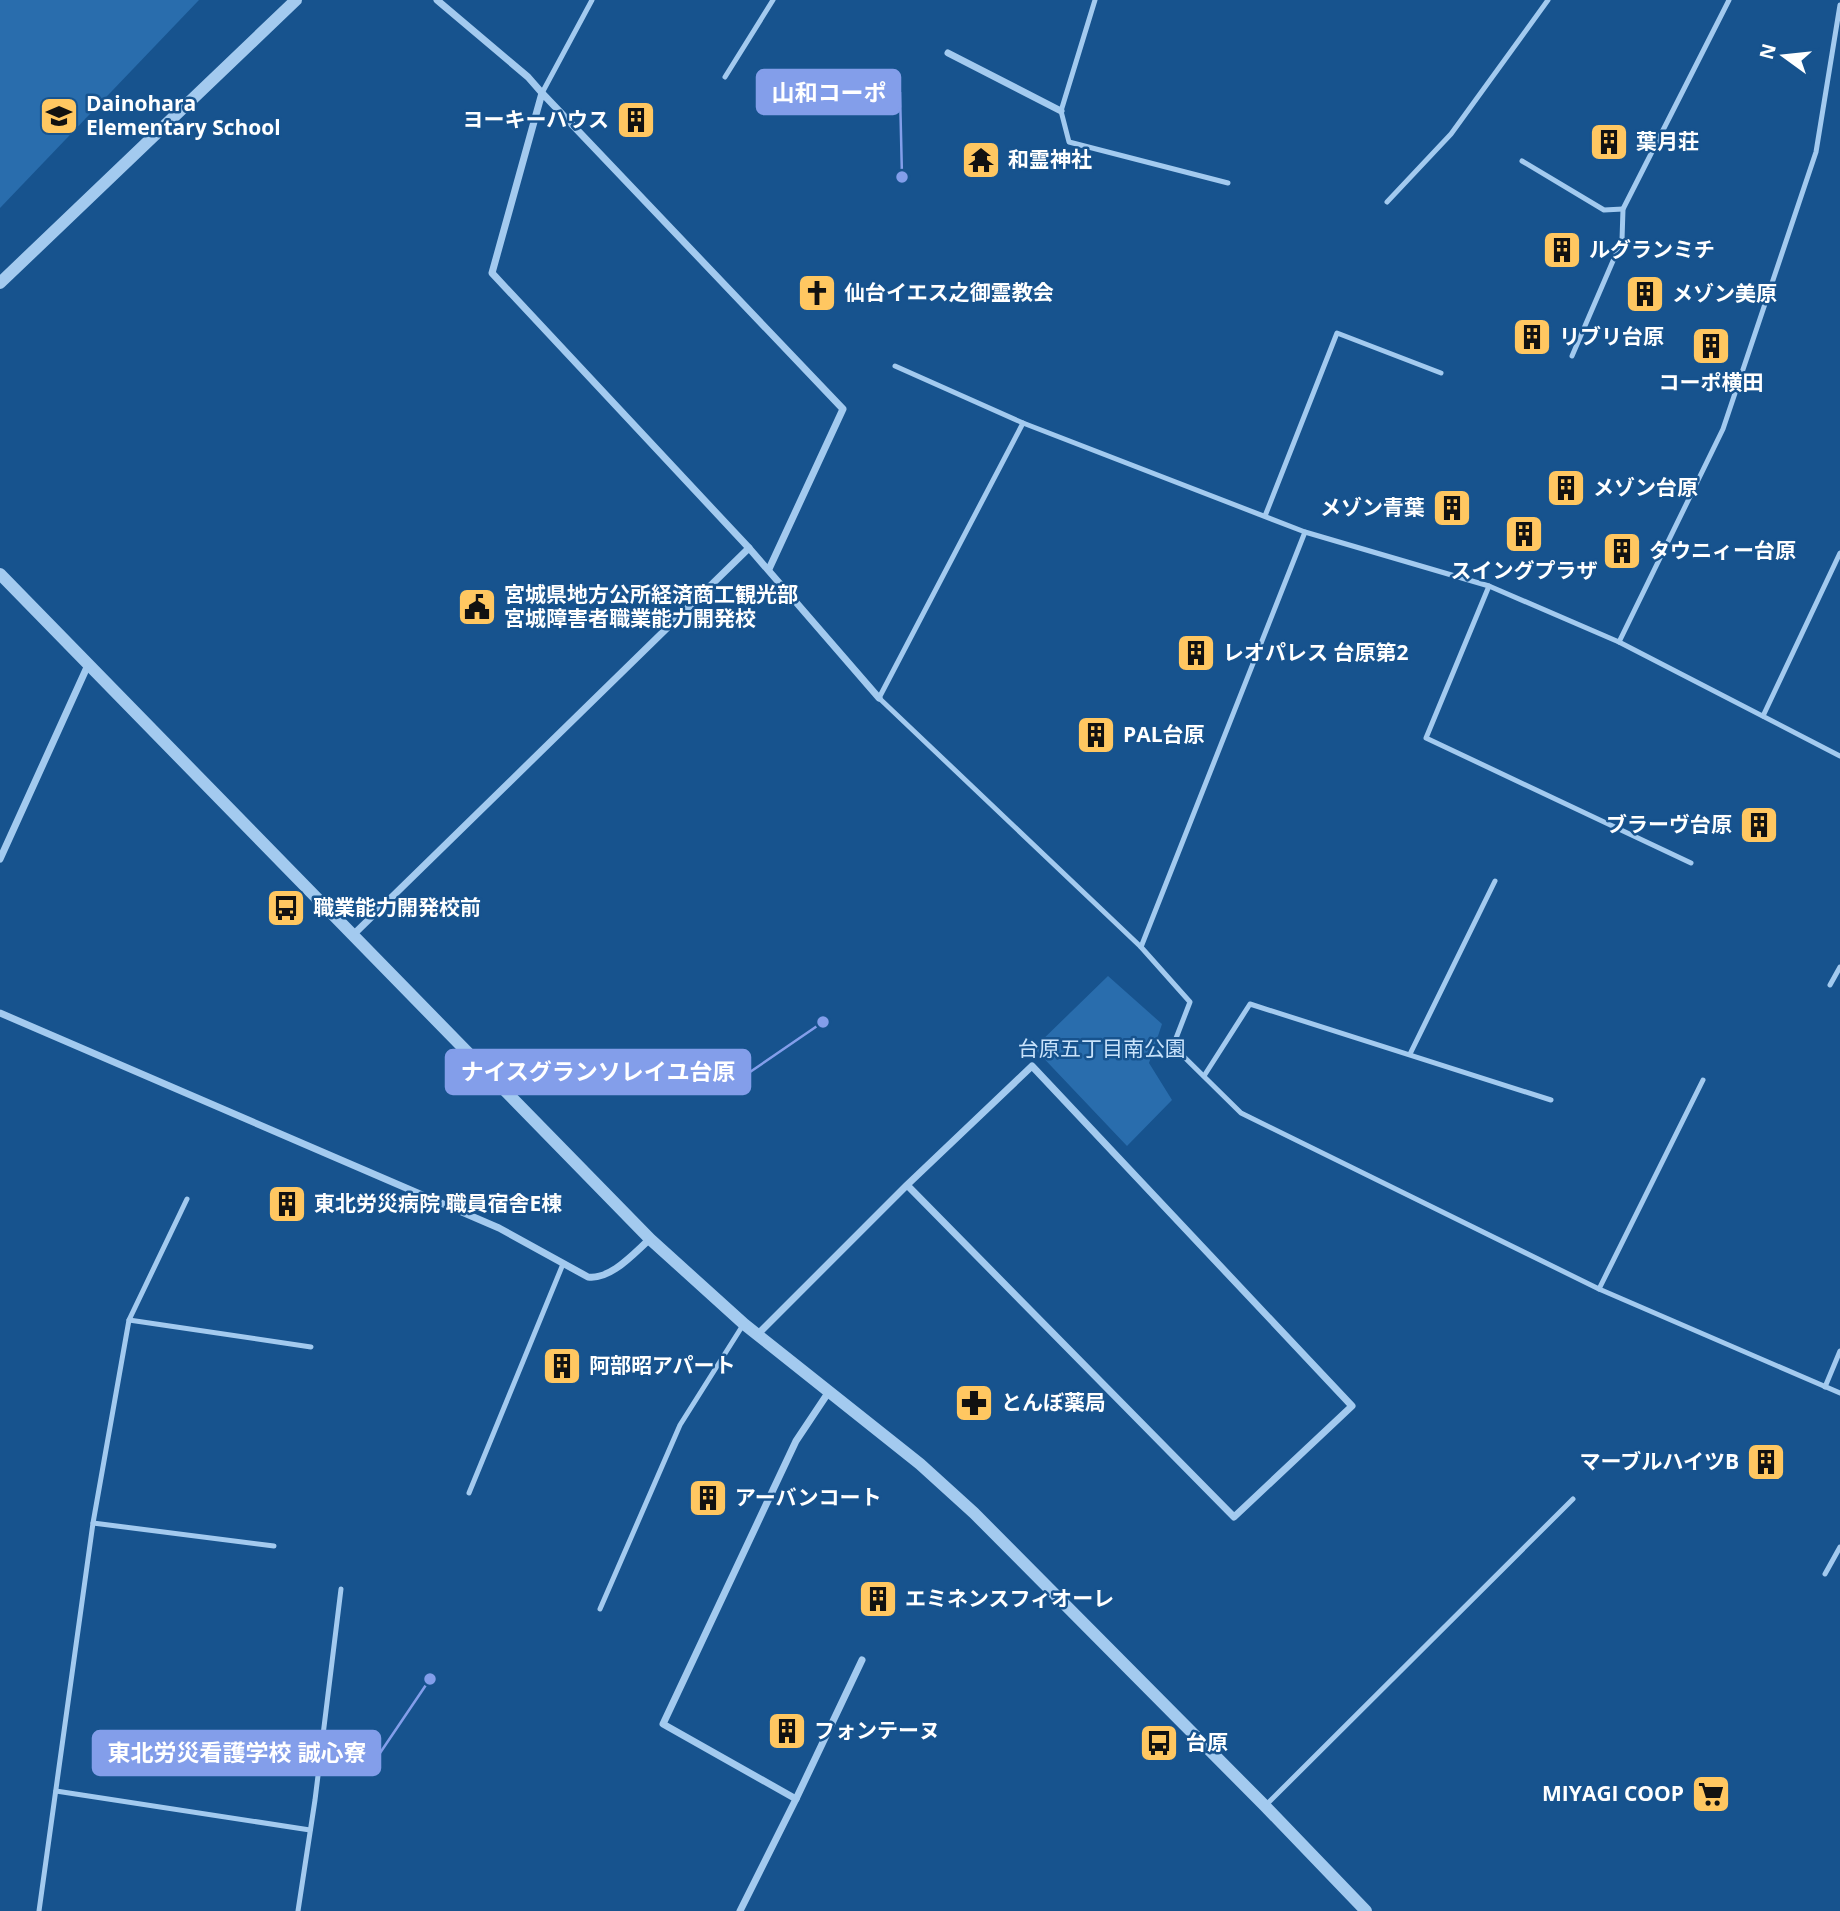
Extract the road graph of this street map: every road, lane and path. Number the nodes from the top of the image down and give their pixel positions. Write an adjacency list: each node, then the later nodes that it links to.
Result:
1 (296, 0): 17 (street)
2 (437, 0): 11 (street)
3 (592, 0): 11 (lane)
4 (774, 0): 10 (lane)
5 (1096, 0): 12 (lane)
6 (1548, 0): 15 (lane)
7 (1729, 0): 16 (lane)
8 (1840, 5): 29 (lane)
9 (948, 52): 12 (street)
10 (725, 77)
11 (542, 93): 24 (street); 26 (street)
12 (1060, 111): 14 (lane)
13 (1521, 161): 16 (lane)
14 (1228, 183)
15 (1387, 202)
16 (1623, 209): 18 (lane)
17 (0, 283)
18 (1572, 356)
19 (895, 366): 21 (lane)
20 (1441, 373): 22 (lane)
21 (1023, 423): 22 (lane); 31 (lane)
22 (1265, 516): 23 (lane)
23 (1305, 532): 28 (lane); 38 (lane)
24 (749, 548): 26 (street); 37 (street)
25 (1840, 553): 32 (lane)
26 (769, 569): 31 (street)
27 (0, 574): 30 (street)
28 (1489, 586): 29 (lane); 35 (lane)
29 (1619, 642): 32 (lane)
30 (88, 665): 34 (street); 37 (street)
31 (879, 698): 38 (lane)
32 (1763, 716): 33 (lane)
33 (1840, 756)
34 (0, 859)
35 (1691, 863)
36 (1495, 881): 42 (lane)
37 (353, 935): 48 (street)
38 (1142, 947): 43 (lane)
39 (1840, 967): 40 (lane)
40 (1830, 985)
41 (0, 1013): 49 (street)
42 (1409, 1054): 43 (lane); 45 (lane)
43 (1204, 1076): 50 (lane)
44 (1703, 1080): 50 (lane)
45 (1551, 1100)
46 (908, 1185): 46 (street); 53 (street)
47 (187, 1199): 51 (lane)
48 (650, 1239): 49 (street); 52 (street)
49 (563, 1264): 59 (lane)
50 (1599, 1289): 56 (lane)
51 (129, 1320): 54 (lane); 61 (lane)
52 (744, 1324): 53 (street); 66 (lane)
53 (757, 1335): 57 (street)
54 (311, 1348)
55 (1840, 1351): 56 (lane)
56 (1825, 1387): 58 (lane)
57 (828, 1393): 69 (street); 70 (street)
58 (1840, 1393)
59 (469, 1493)
60 (1573, 1499): 70 (lane)
61 (93, 1523): 62 (lane); 68 (lane)
62 (274, 1546)
63 (1840, 1547): 64 (lane)
64 (1825, 1574)
65 (341, 1589): 71 (lane)
66 (600, 1609)
67 (862, 1660): 69 (street)
68 (56, 1791): 71 (lane); 72 (lane)
69 (796, 1799): 74 (street)
70 (1265, 1805): 75 (street)
71 (310, 1830): 73 (lane)
72 (39, 1911)
73 (298, 1911)
74 (740, 1911)
75 (1366, 1911)

